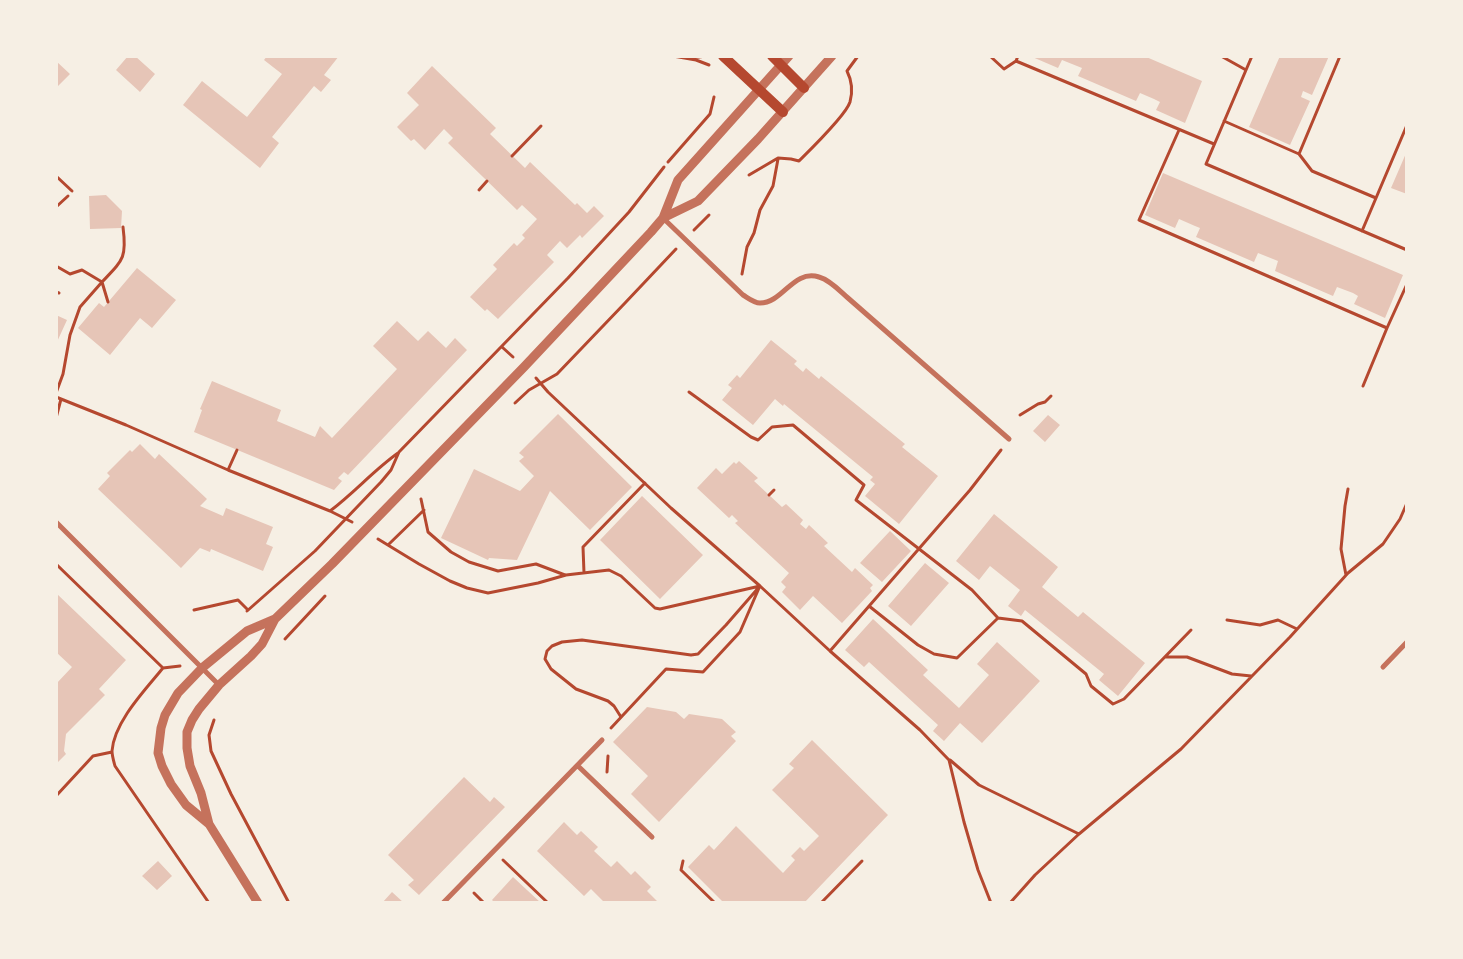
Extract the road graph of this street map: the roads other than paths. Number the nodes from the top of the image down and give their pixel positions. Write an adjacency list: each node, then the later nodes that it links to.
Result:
1 (723, 56): 7 (main road)
2 (772, 56): 5 (main road)
3 (789, 56): 5 (street)
4 (832, 56): 6 (street)
5 (781, 65): 6 (main road); 7 (street)
6 (804, 88): 8 (street)
7 (759, 89): 8 (main road); 9 (street)
8 (782, 112): 9 (street)
9 (663, 218): 10 (street); 12 (street)
10 (1008, 439)
11 (56, 522): 15 (street)
12 (275, 619): 15 (street); 16 (street)
13 (1407, 642): 14 (street)
14 (1383, 667)
15 (202, 668): 16 (street); 19 (street)
16 (220, 685): 19 (street)
17 (602, 740): 18 (street)
18 (578, 766): 20 (street); 22 (street)
19 (209, 824): 21 (street)
20 (652, 837)
21 (258, 903)
22 (443, 903)

